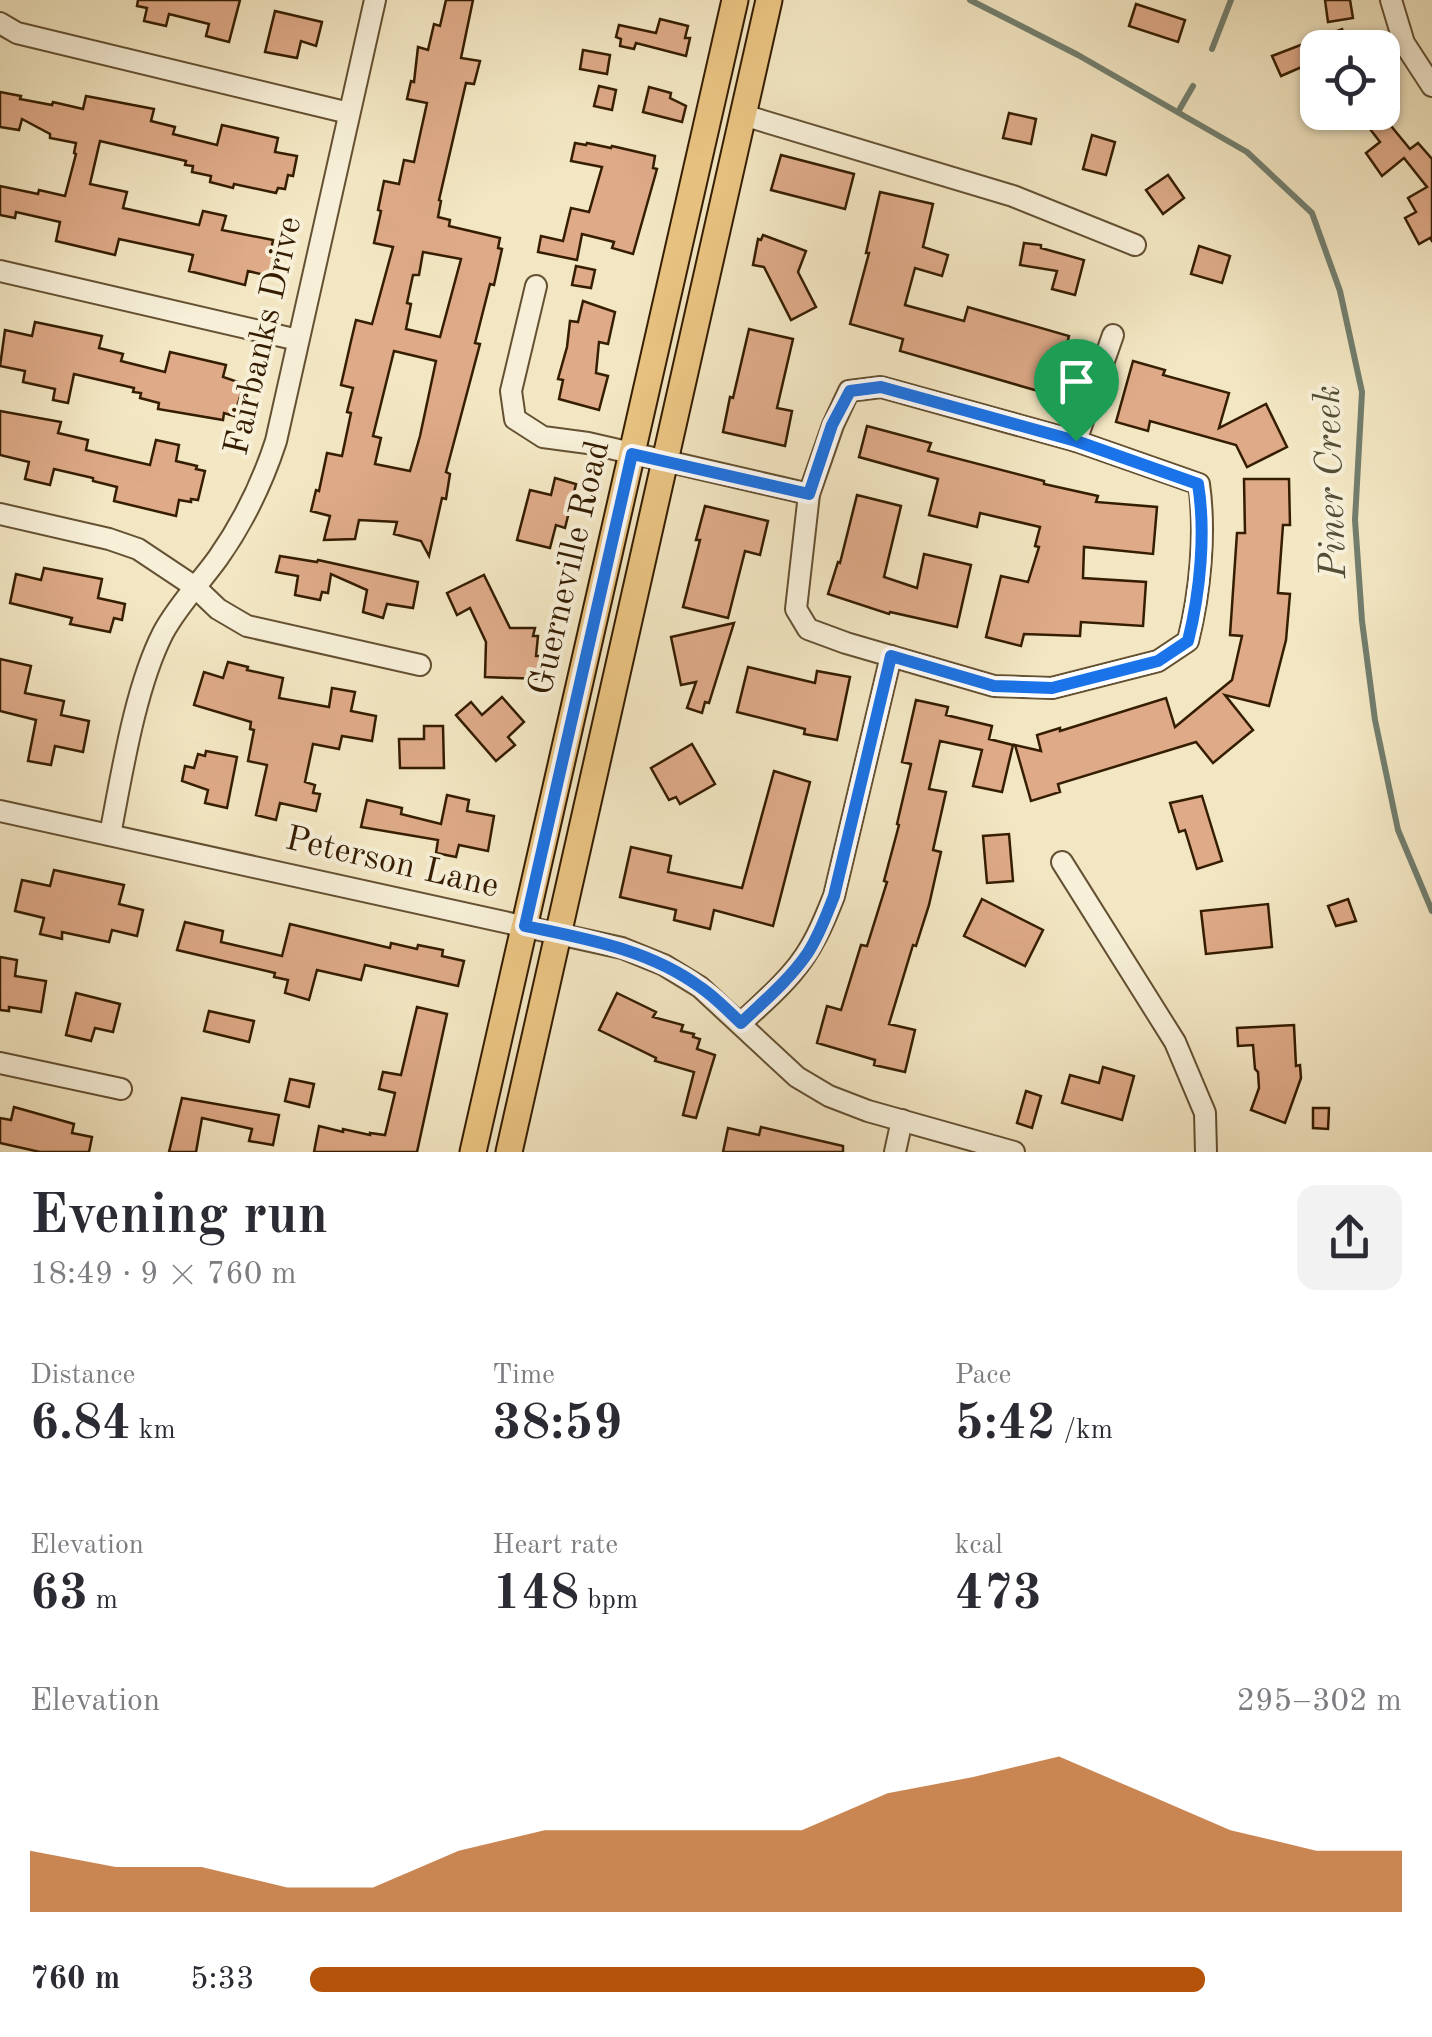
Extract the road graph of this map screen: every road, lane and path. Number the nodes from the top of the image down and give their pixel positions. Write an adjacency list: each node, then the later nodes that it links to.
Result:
1 (375, 0): 7 (street, Fairbanks Drive)
2 (735, 0): 15 (main road, Guerneville Road)
3 (769, 0): 8 (main road, Guerneville Road)
4 (1391, 0): 6 (street)
5 (0, 23): 7 (street)
6 (1432, 86)
7 (350, 113): 13 (street, Fairbanks Drive)
8 (744, 115): 9 (street); 16 (main road, Guerneville Road)
9 (1135, 245)
10 (0, 271): 13 (street)
11 (536, 286): 15 (street)
12 (1112, 336): 14 (street)
13 (298, 340): 19 (street, Fairbanks Drive)
14 (1076, 441): 17 (street); 20 (street)
15 (632, 454): 16 (street); 25 (main road, Guerneville Road)
16 (665, 460): 17 (street); 26 (main road, Guerneville Road)
17 (809, 494): 20 (street)
18 (0, 514): 19 (street)
19 (195, 586): 21 (street); 23 (street, Fairbanks Drive)
20 (891, 656): 27 (street)
21 (420, 665)
22 (0, 810): 23 (street, Peterson Lane)
23 (110, 835): 25 (street, Peterson Lane)
24 (1062, 862): 35 (street)
25 (525, 926): 26 (street, Peterson Lane); 31 (main road, Guerneville Road)
26 (558, 933): 27 (street, Peterson Lane); 32 (main road, Guerneville Road)
27 (741, 1023): 30 (street, Peterson Lane)
28 (0, 1063): 29 (street)
29 (120, 1089)
30 (902, 1120): 33 (street); 34 (street, Peterson Lane)
31 (473, 1152)
32 (508, 1152)
33 (895, 1152)
34 (1014, 1152)
35 (1206, 1152)

